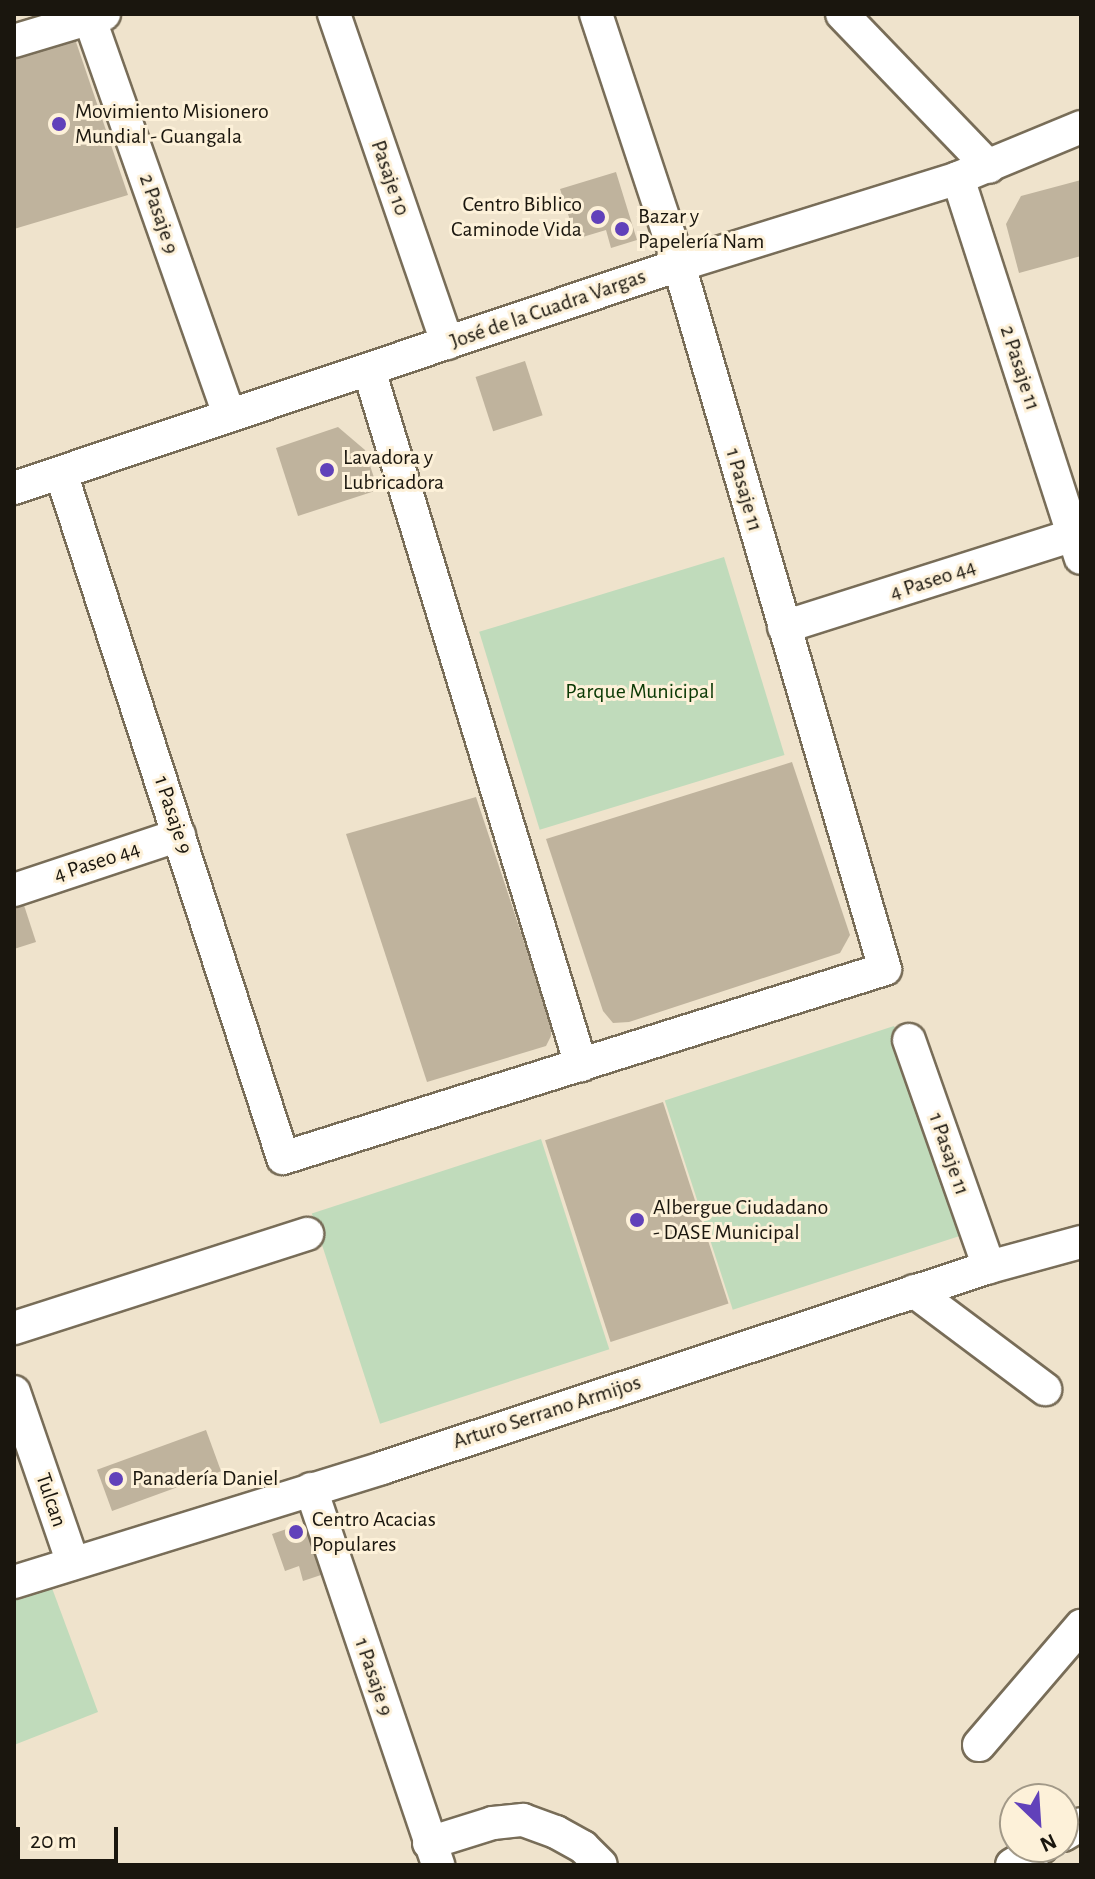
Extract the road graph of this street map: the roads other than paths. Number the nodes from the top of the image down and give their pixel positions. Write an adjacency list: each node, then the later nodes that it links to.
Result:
1 (334, 14): 10 (street, Pasaje 10)
2 (596, 14): 9 (street, 1 Pasaje 11)
3 (842, 14): 7 (street)
4 (94, 15): 5 (street); 12 (street, 2 Pasaje 9)
5 (14, 41)
6 (1081, 127): 7 (street, José de la Cuadra Vargas)
7 (989, 167): 8 (street, José de la Cuadra Vargas)
8 (958, 178): 9 (street, José de la Cuadra Vargas); 15 (street, 2 Pasaje 11)
9 (679, 265): 10 (street, José de la Cuadra Vargas); 16 (street, 1 Pasaje 11)
10 (447, 343): 11 (street, José de la Cuadra Vargas)
11 (369, 370): 12 (street, José de la Cuadra Vargas); 20 (street)
12 (229, 415): 13 (street, José de la Cuadra Vargas)
13 (61, 473): 14 (street, José de la Cuadra Vargas); 17 (street, 1 Pasaje 9)
14 (14, 488)
15 (1079, 542): 16 (street, 4 Paseo 44)
16 (784, 627): 20 (street, 1 Pasaje 11)
17 (179, 835): 18 (street, 4 Paseo 44); 20 (street, 1 Pasaje 9)
18 (14, 890)
19 (909, 1040): 23 (street, 1 Pasaje 11)
20 (581, 1065)
21 (307, 1234): 25 (street)
22 (1076, 1248): 23 (street, Arturo Serrano Armijos)
23 (989, 1267): 24 (street, Arturo Serrano Armijos)
24 (914, 1291): 26 (street); 28 (street, Arturo Serrano Armijos)
25 (14, 1328)
26 (1045, 1389)
27 (14, 1392): 29 (street, Tulcan)
28 (311, 1489): 29 (street, Arturo Serrano Armijos); 33 (street, 1 Pasaje 9)
29 (73, 1563): 30 (street, Arturo Serrano Armijos)
30 (14, 1582)
31 (1081, 1626): 32 (street)
32 (979, 1745)
33 (434, 1854): 34 (street)
34 (601, 1865)

